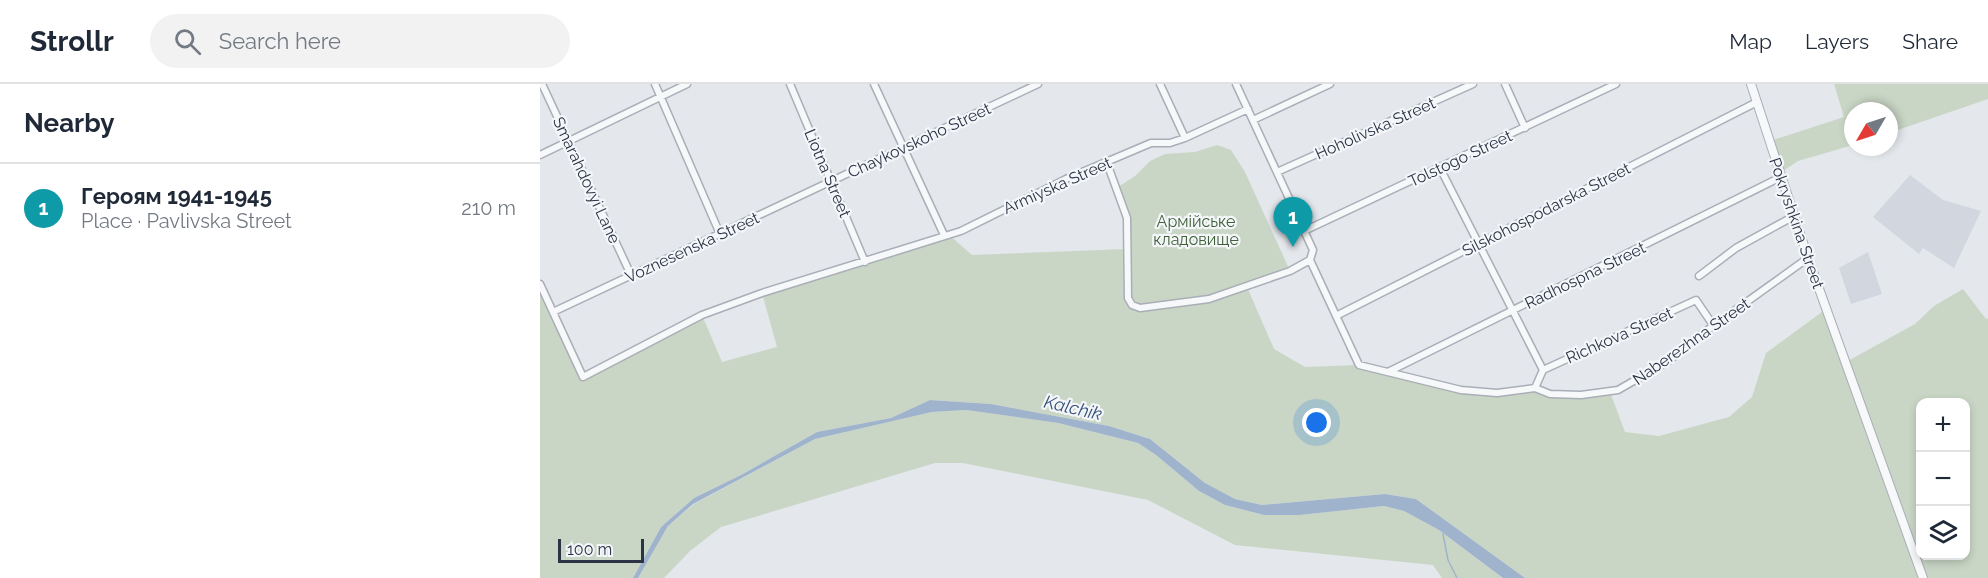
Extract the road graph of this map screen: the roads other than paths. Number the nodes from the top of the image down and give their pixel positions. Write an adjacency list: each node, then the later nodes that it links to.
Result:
1 (542, 84): 20 (street, Smarahdovyi Lane)
2 (655, 84): 14 (street)
3 (687, 84): 14 (street)
4 (790, 84): 27 (street, Liotna Street)
5 (874, 84): 21 (street)
6 (1038, 84): 21 (street, Chaykovskoho Street)
7 (1160, 84): 19 (street)
8 (1236, 84): 16 (street)
9 (1330, 84): 17 (street)
10 (1473, 84): 25 (street, Hoholivska Street)
11 (1505, 84): 18 (street)
12 (1616, 84): 18 (street, Tolstogo Street)
13 (1751, 84): 15 (street, Pokryshkina Street)
14 (660, 97): 20 (street); 30 (street)
15 (1757, 102): 26 (street, Pokryshkina Street); 32 (street, Silskohospodarska Street)
16 (1248, 109): 17 (street); 19 (street, Armiyska Street)
17 (1253, 120): 25 (street)
18 (1525, 128): 24 (street, Tolstogo Street)
19 (1185, 138): 23 (street, Armiyska Street)
20 (569, 141): 22 (street); 36 (street, Smarahdovyi Lane)
21 (903, 146): 27 (street, Chaykovskoho Street); 31 (street)
22 (540, 155)
23 (1107, 163): 31 (street, Armiyska Street); 34 (street)
24 (1440, 168): 29 (street, Tolstogo Street); 32 (street)
25 (1277, 172): 29 (street)
26 (1781, 177): 28 (street, Pokryshkina Street); 39 (street, Radhospna Street)
27 (832, 182): 30 (street, Voznesenska Street); 35 (street, Liotna Street)
28 (1794, 216): 33 (street, Pokryshkina Street); 37 (street)
29 (1304, 231): 34 (street)
30 (720, 234): 36 (street, Voznesenska Street)
31 (944, 235): 35 (street, Armiyska Street)
32 (1478, 243): 39 (street); 41 (street, Silskohospodarska Street)
33 (1808, 258): 42 (street, Naberezhna Street); 46 (street, Pokryshkina Street)
34 (1310, 260): 41 (street)
35 (865, 262): 40 (street)
36 (631, 275): 40 (street, Voznesenska Street)
37 (1698, 276)
38 (540, 284): 40 (street)
39 (1513, 310): 43 (street); 44 (street, Radhospna Street)
40 (553, 312)
41 (1336, 316): 44 (street)
42 (1713, 326): 43 (street, Richkova Street); 45 (street, Naberezhna Street)
43 (1543, 370): 45 (street)
44 (1388, 372): 45 (street, Naberezhna Street)
45 (1535, 388)
46 (1923, 578)

